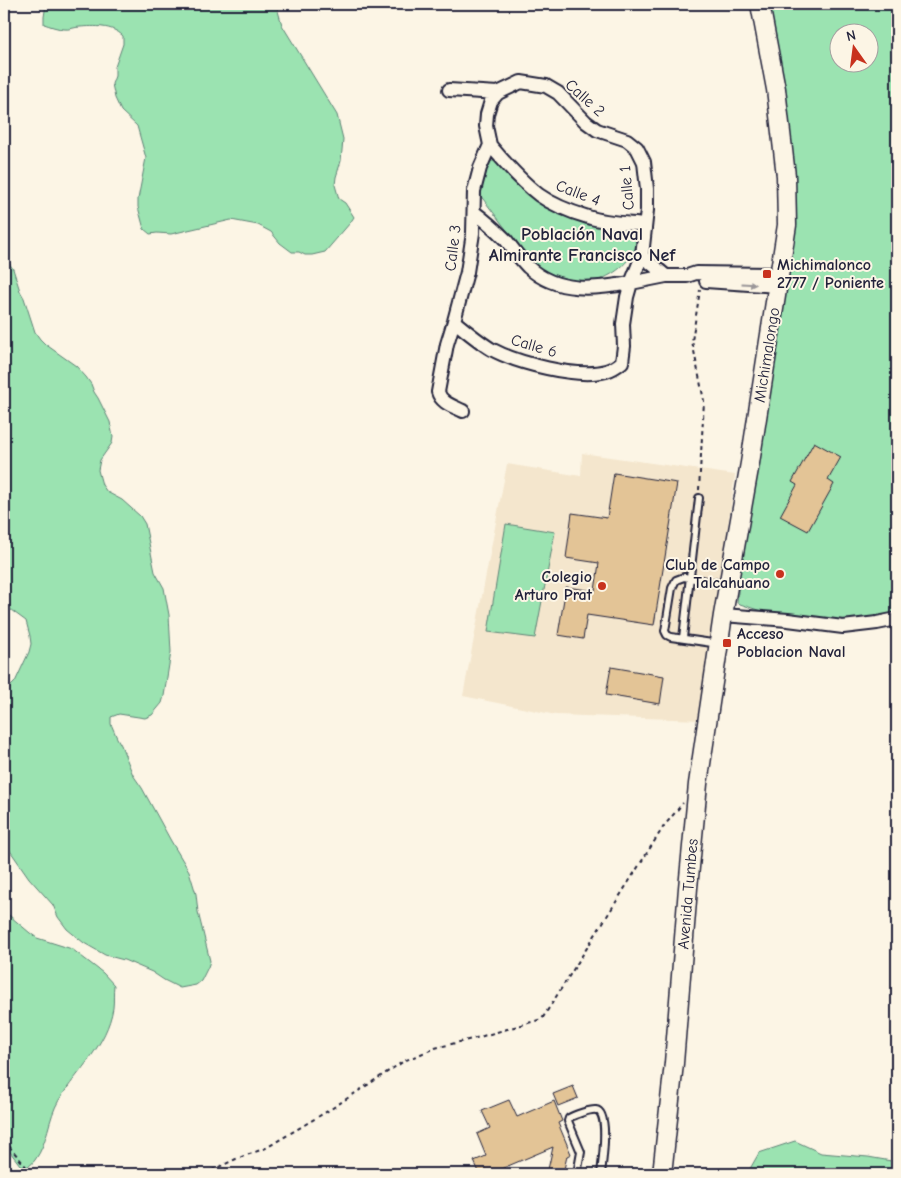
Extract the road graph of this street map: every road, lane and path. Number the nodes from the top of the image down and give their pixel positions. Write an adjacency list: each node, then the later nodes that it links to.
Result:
1 (760, 4): 11 (main road, Michimalongo)
2 (449, 90): 3 (street)
3 (498, 93): 4 (street); 5 (street, Calle 2)
4 (490, 146): 6 (street, Calle 3); 7 (street, Calle 4)
5 (637, 148): 7 (street, Calle 1)
6 (474, 212): 13 (street); 14 (street, Calle 3)
7 (645, 225): 8 (street, Calle 1)
8 (642, 256): 9 (street); 13 (street, Calle 1)
9 (666, 276): 10 (street); 13 (street)
10 (687, 276): 11 (street); 12 (street)
11 (779, 280): 12 (street, one-way to 11); 19 (main road, Michimalongo)
12 (701, 281): 17 (path)
13 (632, 283): 15 (street, Calle 1)
14 (454, 321): 15 (street, Calle 6); 16 (street, Calle 3)
15 (614, 368)
16 (462, 411)
17 (699, 498): 18 (lane)
18 (690, 578): 19 (lane); 22 (lane); 22 (lane)
19 (729, 585): 20 (main road, Michimalongo)
20 (724, 615): 21 (street); 23 (main road, Avenida Tumbes)
21 (897, 619)
22 (683, 638): 23 (lane)
23 (719, 644): 24 (main road, Avenida Tumbes)
24 (698, 784): 27 (path); 30 (main road, Avenida Tumbes)
25 (4, 1140): 26 (path)
26 (32, 1174)
27 (204, 1174)
28 (577, 1174): 29 (lane)
29 (601, 1174)
30 (662, 1174)

